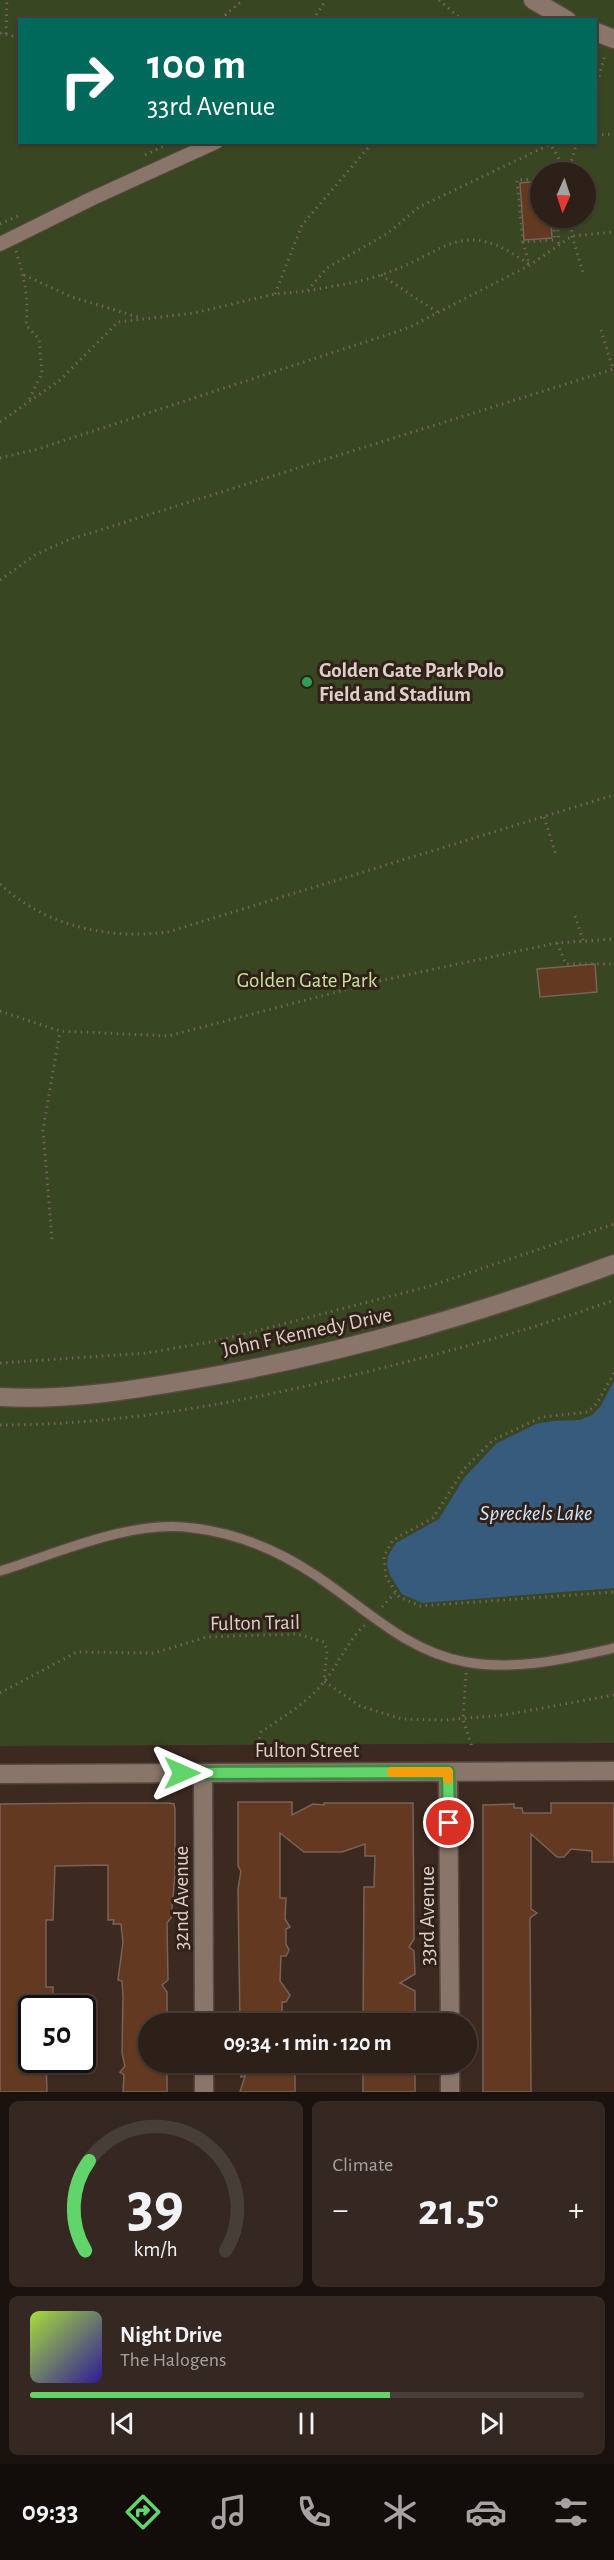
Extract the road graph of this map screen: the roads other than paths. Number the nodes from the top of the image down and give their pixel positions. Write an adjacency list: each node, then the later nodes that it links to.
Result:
1 (533, 0): 2 (street)
2 (564, 18)
3 (597, 32): 4 (street)
4 (614, 39)
5 (212, 144): 6 (street)
6 (6, 241)
7 (614, 1264): 8 (street, John F Kennedy Drive)
8 (0, 1397)
9 (0, 1571): 10 (lane)
10 (614, 1648)
11 (614, 1771): 12 (street, Fulton Street)
12 (448, 1772): 13 (street, Fulton Street); 16 (street, 33rd Avenue)
13 (203, 1773): 14 (street, Fulton Street); 15 (street, 32nd Avenue)
14 (0, 1774)
15 (204, 2013)
16 (450, 2013)
17 (204, 2073): 19 (street)
18 (450, 2073): 20 (street)
19 (204, 2092)
20 (450, 2092)

